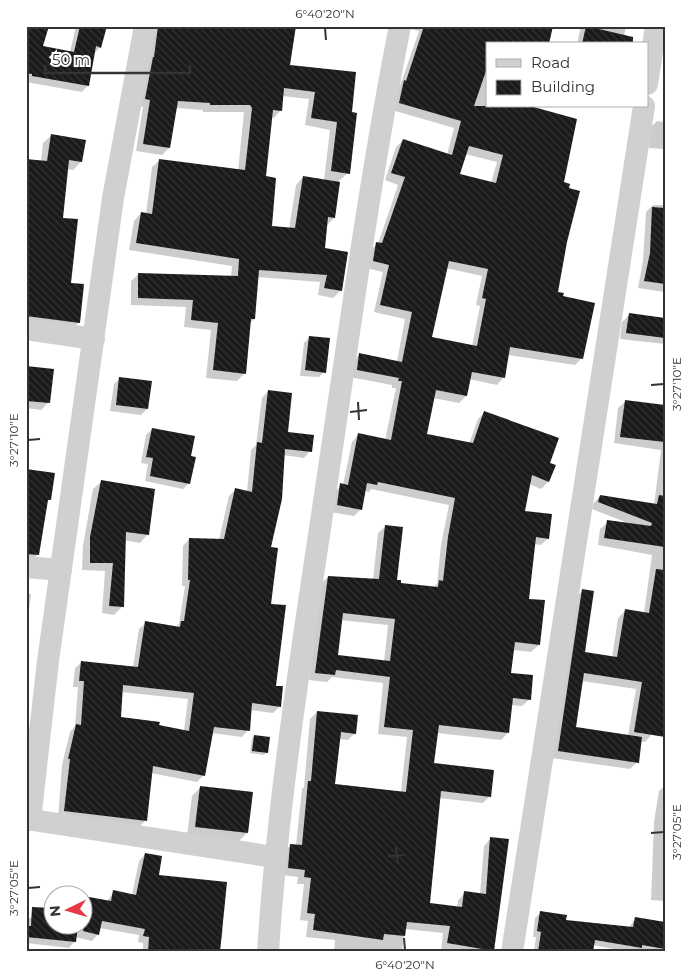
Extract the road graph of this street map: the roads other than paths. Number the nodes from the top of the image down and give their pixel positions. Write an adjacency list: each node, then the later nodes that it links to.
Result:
1 (145, 26): 7 (street)
2 (400, 26): 11 (street)
3 (656, 26): 4 (street)
4 (648, 78)
5 (644, 108): 13 (street)
6 (26, 330): 7 (street)
7 (94, 339): 9 (street)
8 (26, 567): 9 (street)
9 (61, 570): 10 (street)
10 (28, 820): 11 (street)
11 (274, 857): 12 (street)
12 (268, 952)
13 (512, 952)

